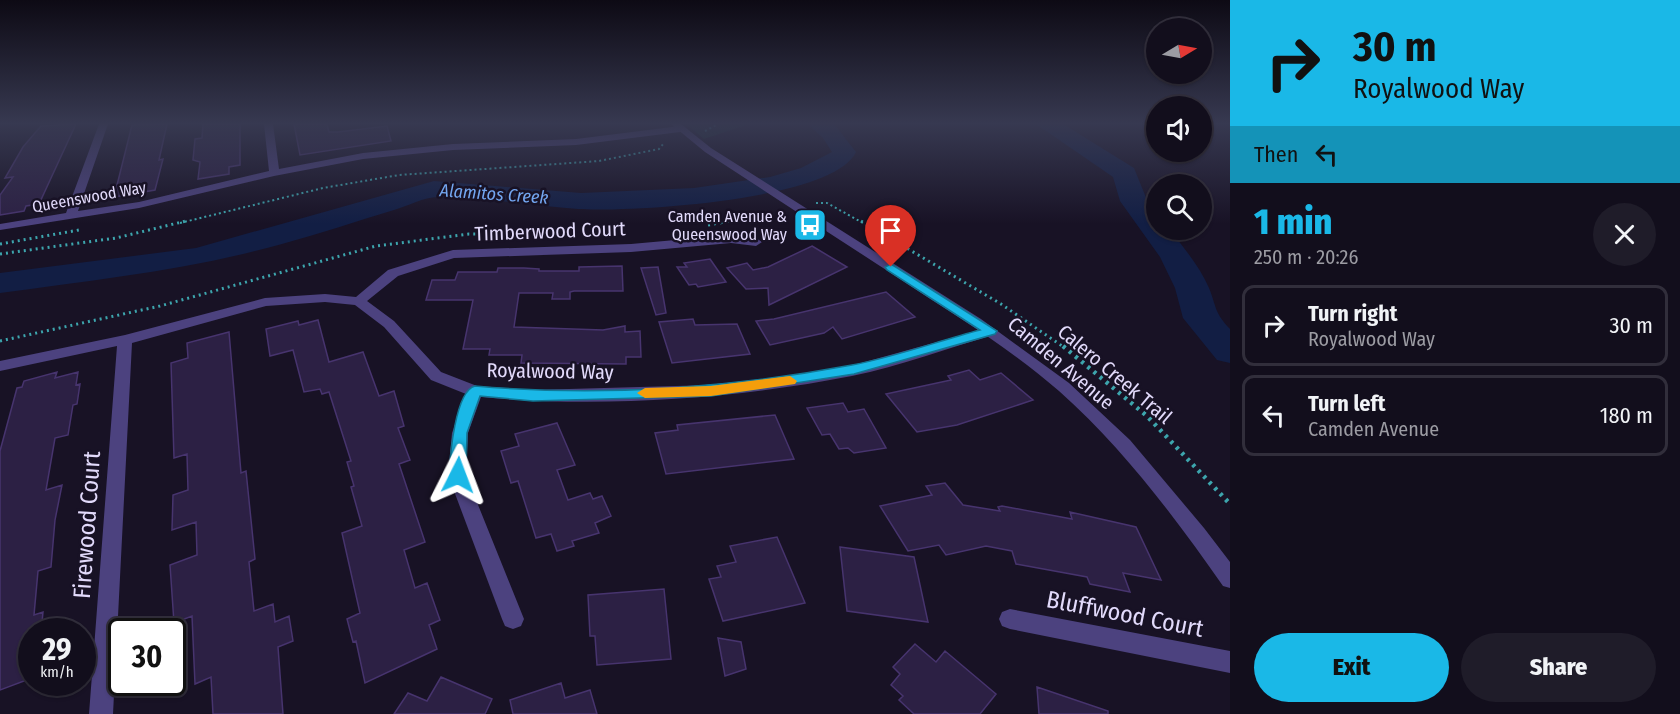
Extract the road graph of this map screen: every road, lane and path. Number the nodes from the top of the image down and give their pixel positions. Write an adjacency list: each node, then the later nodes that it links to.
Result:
1 (92, 157): 8 (street)
2 (272, 157): 6 (street)
3 (365, 157): 6 (street, Queenswood Way)
4 (617, 157): 13 (path)
5 (719, 157): 15 (street, Camden Avenue)
6 (274, 173): 8 (street, Queenswood Way)
7 (809, 204): 19 (path, Calero Creek Trail)
8 (71, 216): 9 (street, Queenswood Way)
9 (0, 227)
10 (80, 230): 12 (path)
11 (756, 242): 14 (street, Timberwood Court)
12 (0, 244)
13 (0, 254)
14 (359, 301): 16 (street); 18 (street, Royalwood Way)
15 (991, 331): 18 (street, Royalwood Way); 20 (street, Camden Avenue)
16 (125, 340): 17 (street); 24 (street, Firewood Court)
17 (0, 366)
18 (475, 391): 21 (street)
19 (1230, 504)
20 (1230, 579)
21 (513, 619)
22 (1010, 619): 23 (street, Bluffwood Court)
23 (1230, 662)
24 (101, 714)

